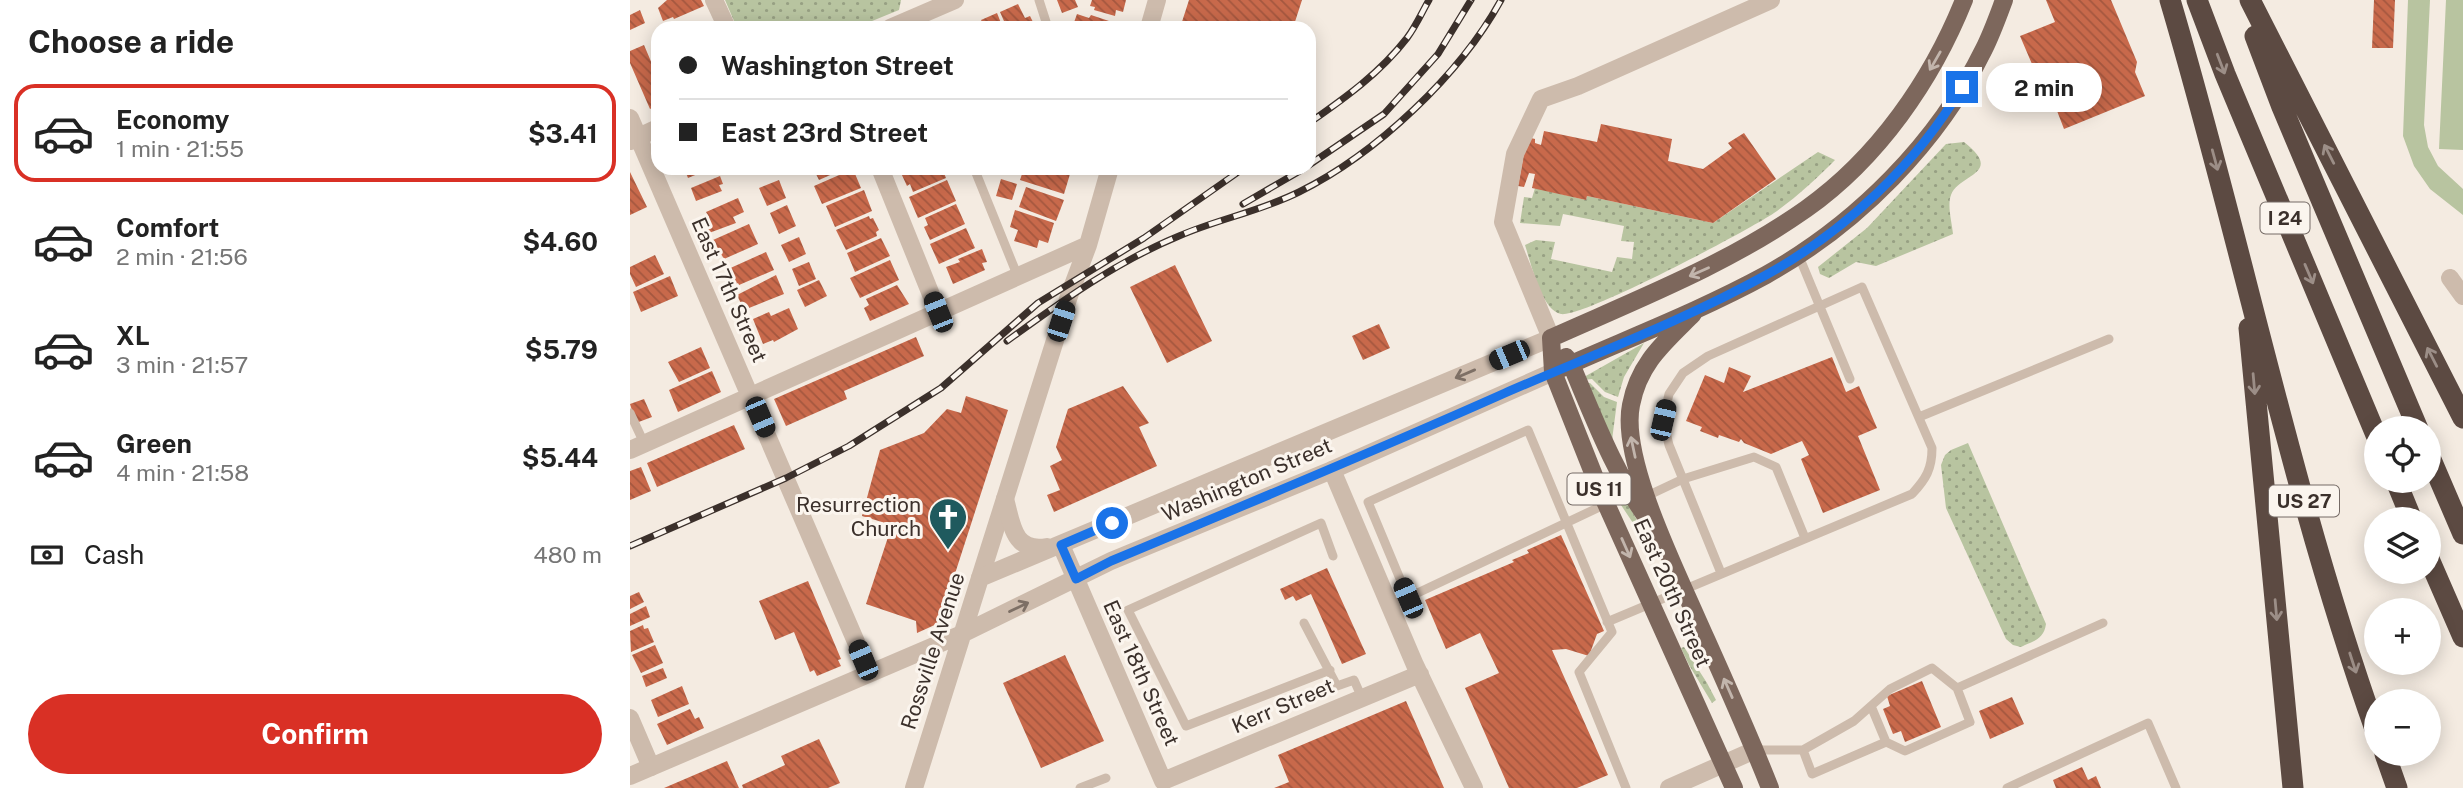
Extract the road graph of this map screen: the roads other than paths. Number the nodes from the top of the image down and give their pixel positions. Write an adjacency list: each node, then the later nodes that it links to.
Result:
1 (714, 0): 14 (street)
2 (913, 0): 13 (street)
3 (955, 0): 13 (street)
4 (1039, 0): 16 (lane)
5 (1157, 0): 17 (street)
6 (1771, 0): 33 (street, East 20th Street)
7 (1964, 0): 33 (main road, Washington Street, one-way to 33)
8 (2004, 0): 25 (main road, US 11)
9 (2170, 0): 26 (highway, US 27, one-way to 26)
10 (2196, 0): 40 (highway, I 24, one-way to 40)
11 (2242, 0): 41 (highway, I 24)
12 (2250, 0): 43 (highway, one-way to 12)
13 (910, 19): 15 (street)
14 (724, 21)
15 (906, 21)
16 (1046, 21)
17 (1151, 21)
18 (630, 118): 20 (street, East 17th Street)
19 (651, 132): 20 (street)
20 (634, 140): 38 (street, East 17th Street)
21 (883, 175): 32 (street)
22 (977, 175): 27 (lane)
23 (1108, 175): 24 (street, Rossville Avenue)
24 (1088, 245): 27 (street); 49 (street, Rossville Avenue)
25 (1798, 254): 30 (lane); 31 (main road, Washington Street / US 11)
26 (2243, 267): 74 (highway, US 27, one-way to 74); 96 (highway, one-way to 96)
27 (1018, 276): 32 (street)
28 (2450, 278): 29 (street)
29 (2463, 296)
30 (1819, 306): 37 (lane); 42 (lane); 46 (lane)
31 (1700, 307): 35 (main road, Washington Street); 48 (main road, US 11, one-way to 31)
32 (938, 312): 38 (street)
33 (1551, 338): 35 (main road); 36 (main road, East 20th Street / US 11); 55 (street, Washington Street, one-way to 55)
34 (2109, 339): 42 (lane)
35 (1571, 364): 36 (main road, Washington Street); 53 (main road)
36 (1553, 372): 45 (street, Washington Street); 50 (main road, East 20th Street / US 11)
37 (1850, 379)
38 (751, 396): 44 (street); 71 (street, East 17th Street)
39 (630, 413): 44 (lane)
40 (2368, 416)
41 (2413, 416)
42 (1919, 417): 54 (lane)
43 (2463, 418)
44 (637, 447)
45 (1332, 470): 59 (street, Washington Street); 64 (street)
46 (1682, 479): 48 (lane); 54 (lane); 57 (lane)
47 (2441, 483): 52 (highway)
48 (1647, 496): 53 (main road, US 11)
49 (1005, 499): 55 (street); 58 (street, Rossville Avenue)
50 (1606, 504): 51 (lane); 63 (main road, East 20th Street / US 11, one-way to 63)
51 (1566, 523): 62 (lane); 62 (lane); 65 (lane)
52 (2463, 534)
53 (1661, 536): 61 (main road, East 20th Street / US 11)
54 (1805, 538): 57 (lane)
55 (1061, 545): 58 (street, Washington Street); 59 (street, East 18th Street)
56 (1333, 556): 70 (lane)
57 (1721, 573): 61 (lane)
58 (980, 578): 68 (street, Rossville Avenue)
59 (1076, 579): 68 (street, Washington Street, one-way to 59); 86 (street, East 18th Street)
60 (2440, 584): 69 (highway)
61 (1684, 589): 63 (lane); 79 (main road, East 20th Street / US 11, one-way to 61)
62 (1408, 598): 64 (lane)
63 (1651, 603): 65 (lane); 81 (main road, East 20th Street / US 11)
64 (1390, 606): 72 (street)
65 (1607, 622): 90 (lane)
66 (1304, 623): 70 (lane)
67 (2103, 623): 73 (lane)
68 (962, 634): 71 (street, Washington Street); 87 (street, Rossville Avenue)
69 (2463, 637)
70 (1330, 670): 75 (lane)
71 (869, 672): 83 (street, Washington Street)
72 (1419, 674): 75 (street, Kerr Street); 89 (street)
73 (1957, 688): 76 (lane); 78 (lane)
74 (2364, 696)
75 (1362, 698): 86 (street, Kerr Street)
76 (1871, 706): 78 (lane); 80 (lane)
77 (630, 718): 83 (street)
78 (1886, 742): 80 (lane)
79 (1755, 750): 80 (lane); 81 (street); 93 (main road, East 20th Street / US 11)
80 (1803, 750)
81 (1724, 764): 91 (street); 92 (main road, East 20th Street / US 11)
82 (2389, 766): 97 (highway)
83 (651, 767): 84 (street, Washington Street)
84 (630, 776)
85 (1106, 778): 88 (lane)
86 (1163, 781)
87 (914, 788)
88 (1080, 788)
89 (1474, 788)
90 (1626, 788)
91 (1669, 788)
92 (1734, 788)
93 (1770, 788)
94 (2007, 788): 95 (lane)
95 (2176, 788)
96 (2293, 788)
97 (2397, 788)

